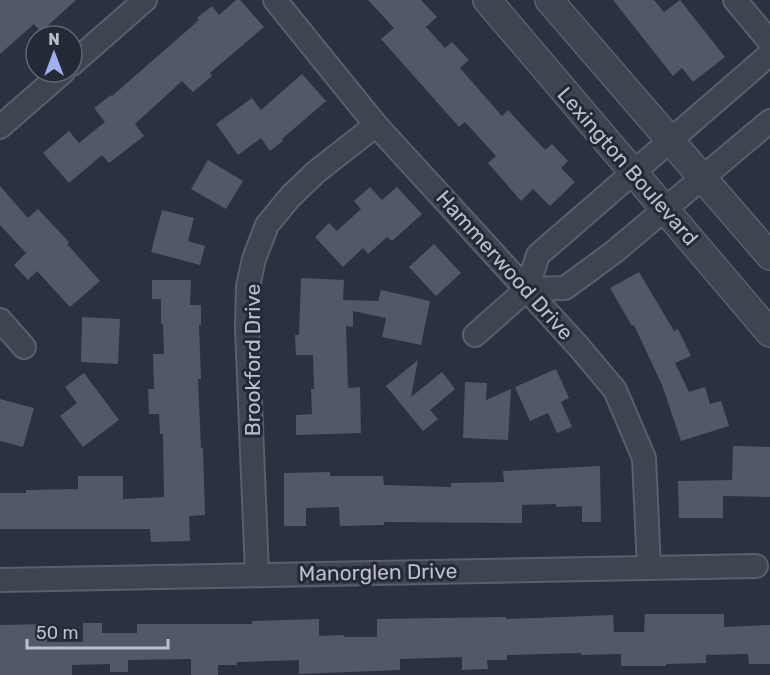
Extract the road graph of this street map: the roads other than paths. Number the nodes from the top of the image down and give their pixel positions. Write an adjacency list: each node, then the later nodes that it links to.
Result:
1 (146, 0): 7 (street)
2 (275, 0): 11 (street, Hammerwood Drive)
3 (487, 0): 14 (street, Lexington Boulevard)
4 (549, 0): 13 (street)
5 (735, 0): 6 (street)
6 (770, 42)
7 (84, 54)
8 (770, 54): 13 (street)
9 (49, 84): 12 (street)
10 (770, 121): 15 (street)
11 (376, 125): 18 (street, Hammerwood Drive); 25 (street, Brookford Drive)
12 (0, 127)
13 (669, 141): 14 (street); 15 (street)
14 (632, 173): 16 (street, Lexington Boulevard); 18 (street)
15 (702, 178): 16 (street); 17 (street)
16 (666, 209): 18 (street); 20 (street, Lexington Boulevard)
17 (770, 256)
18 (527, 289): 21 (street); 24 (street, Hammerwood Drive)
19 (0, 320): 22 (street)
20 (770, 333)
21 (475, 335)
22 (24, 347)
23 (756, 566): 24 (street, Manorglen Drive)
24 (649, 568): 25 (street, Manorglen Drive)
25 (257, 573): 26 (street, Manorglen Drive)
26 (0, 580)

